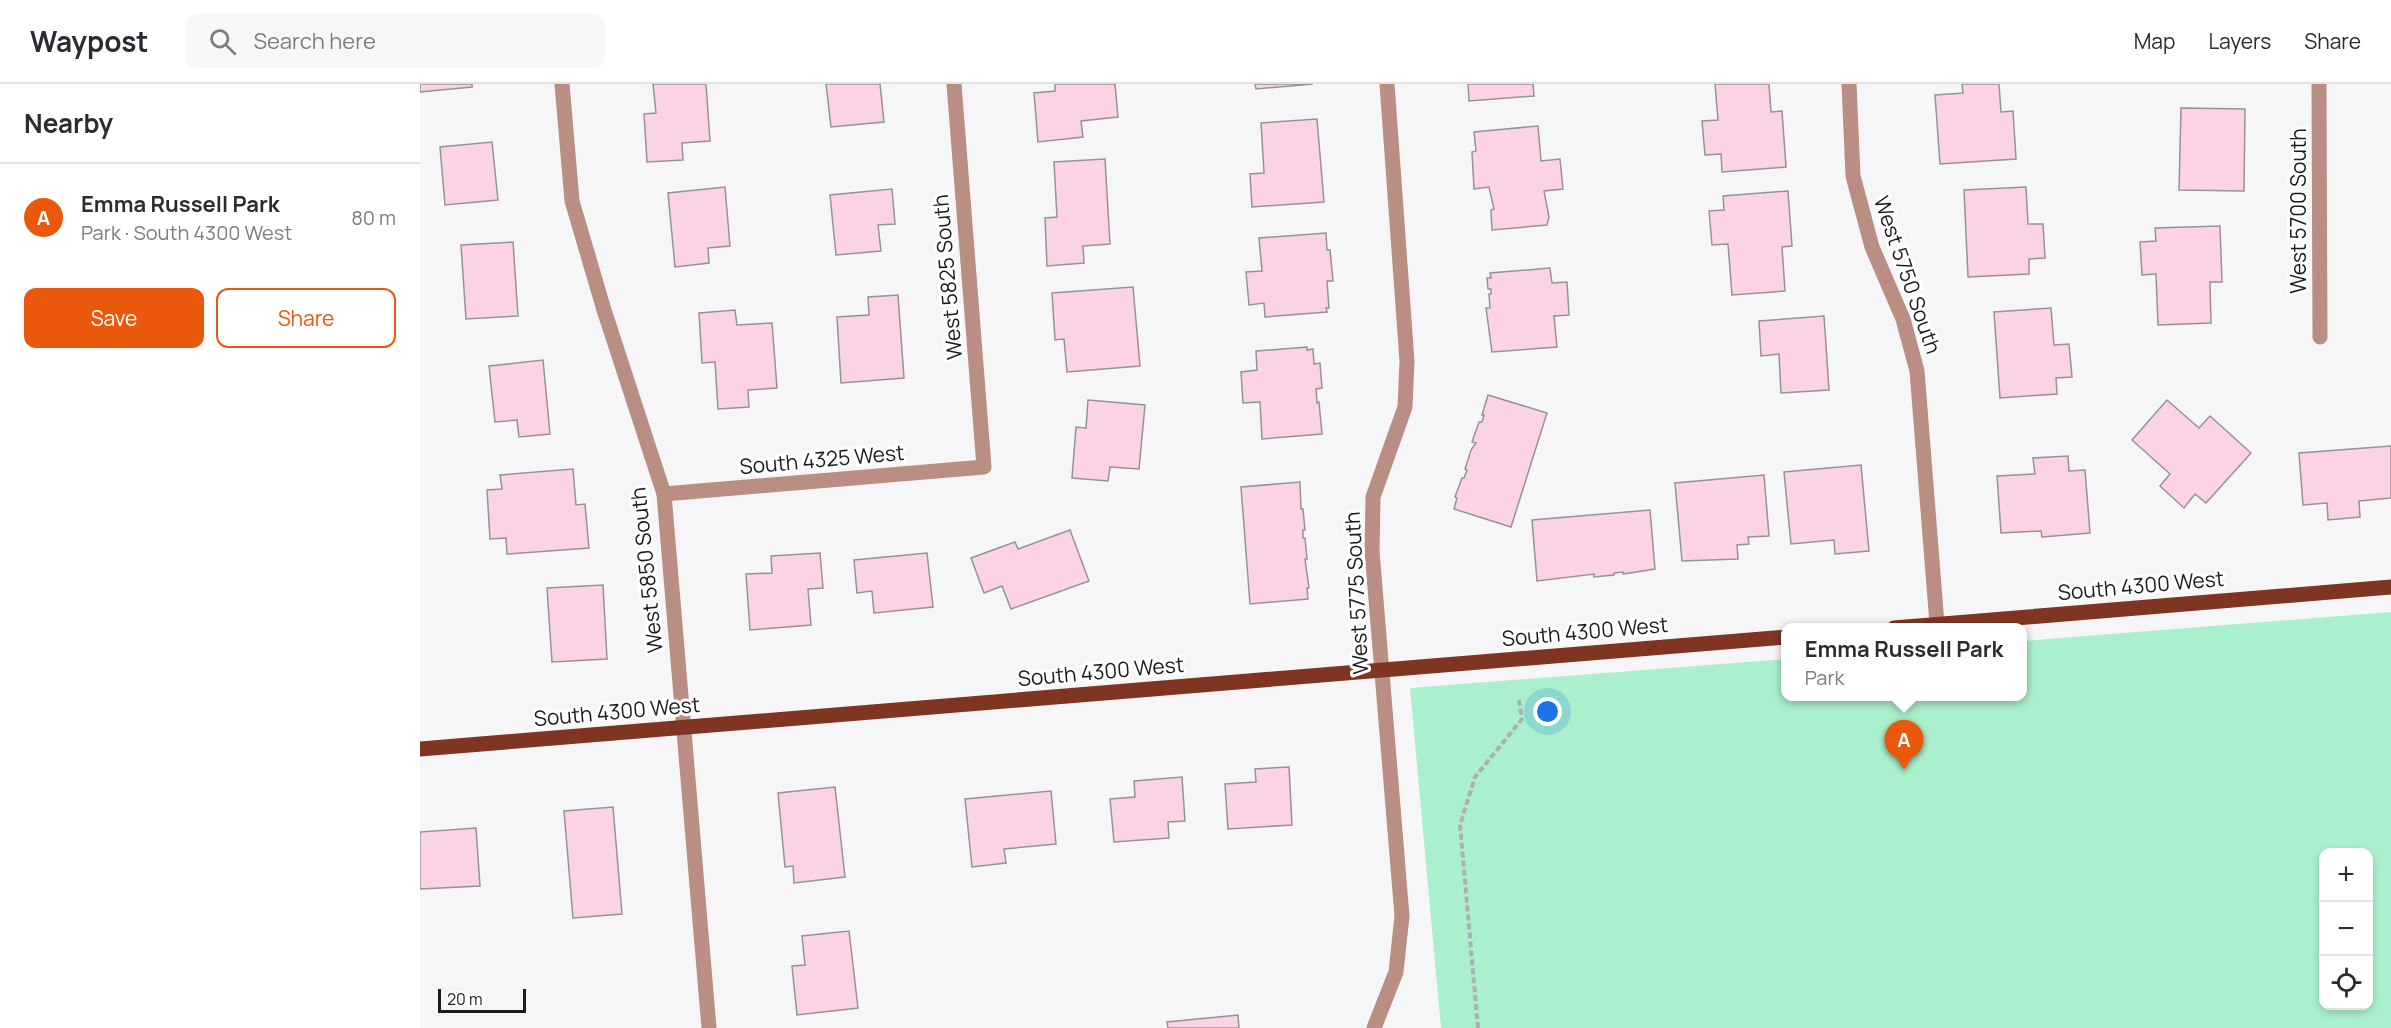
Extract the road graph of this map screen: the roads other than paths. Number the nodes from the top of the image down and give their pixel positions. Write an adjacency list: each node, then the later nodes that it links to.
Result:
1 (562, 84): 8 (street, West 5850 South)
2 (954, 84): 7 (street, West 5825 South)
3 (1387, 84): 13 (street, West 5775 South)
4 (1849, 84): 10 (street, West 5750 South)
5 (2319, 84): 6 (street, West 5700 South)
6 (2320, 337)
7 (984, 467): 8 (street, South 4325 West)
8 (664, 494): 14 (street, West 5850 South)
9 (2391, 587): 11 (main road, South 4300 West)
10 (1937, 623)
11 (1949, 623)
12 (1781, 636): 13 (main road, South 4300 West)
13 (1382, 670): 14 (main road, South 4300 West); 17 (street, West 5775 South)
14 (684, 728): 15 (main road, South 4300 West); 16 (street, West 5850 South)
15 (420, 749)
16 (709, 1028)
17 (1374, 1028)

